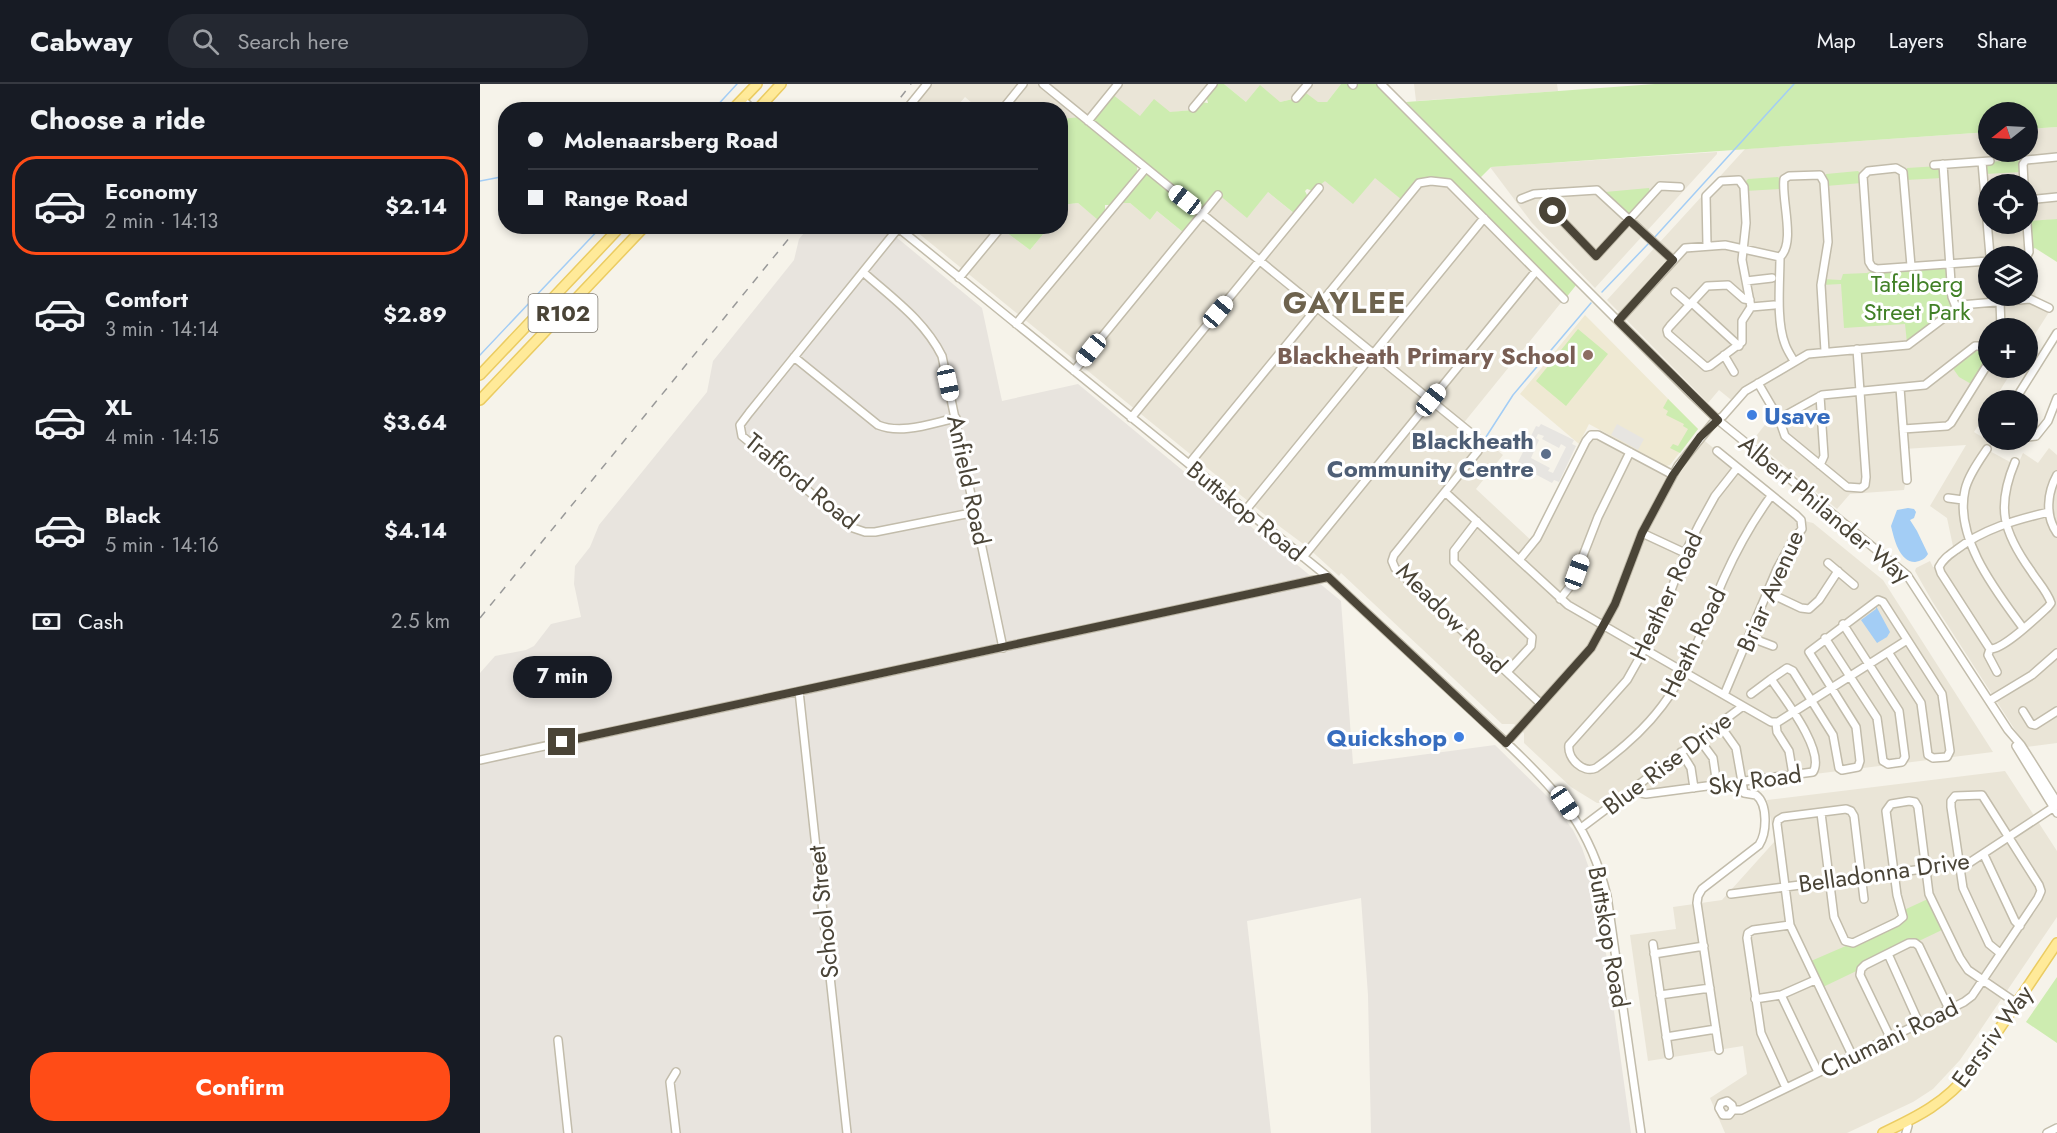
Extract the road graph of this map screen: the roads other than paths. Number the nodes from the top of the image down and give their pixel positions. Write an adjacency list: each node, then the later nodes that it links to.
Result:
1 (756, 84): 11 (main road)
2 (781, 84): 14 (main road)
3 (927, 84): 15 (street)
4 (1023, 84): 16 (street)
5 (1042, 84): 17 (street, Meadow Road)
6 (1118, 84): 20 (street)
7 (1213, 84): 19 (street)
8 (1308, 84): 10 (street)
9 (1381, 84): 65 (street, Albert Philander Way)
10 (1296, 98)
11 (742, 99): 12 (main road); 13 (street)
12 (739, 102)
13 (746, 102)
14 (763, 102)
15 (912, 102)
16 (1008, 102)
17 (1064, 102)
18 (1068, 105): 20 (street, Meadow Road)
19 (1193, 108)
20 (1088, 121): 24 (street, Meadow Road)
21 (2057, 157): 25 (street)
22 (1943, 164): 23 (street); 42 (street); 48 (street)
23 (1934, 165)
24 (1146, 168): 33 (street, Meadow Road); 66 (street)
25 (2024, 174)
26 (1680, 187): 35 (street)
27 (1319, 188): 47 (street)
28 (1548, 193): 31 (street); 35 (street); 35 (street)
29 (1218, 195): 33 (street)
30 (2057, 197): 32 (street)
31 (1521, 199)
32 (2038, 199)
33 (1203, 213): 47 (street, Meadow Road); 76 (street)
34 (1484, 218): 50 (street); 63 (street); 72 (street)
35 (1629, 220): 45 (street)
36 (613, 234): 78 (main road, R102)
37 (637, 234): 86 (main road, R102)
38 (893, 234): 51 (street, Trafford Road)
39 (906, 234): 52 (street, Buttskop Road)
40 (995, 234): 52 (street)
41 (1707, 246): 43 (street); 43 (street); 45 (street)
42 (1989, 246)
43 (1742, 248): 44 (street); 54 (street)
44 (1780, 257): 71 (street); 75 (street)
45 (1673, 260): 65 (street)
46 (1978, 260): 48 (street)
47 (1260, 261): 63 (street, Meadow Road); 89 (street)
48 (1950, 263): 49 (street); 62 (street)
49 (1911, 266): 49 (street)
50 (1536, 271): 56 (street); 87 (street)
51 (863, 272): 74 (street, Trafford Road); 88 (street, Anfield Road)
52 (959, 278): 66 (street, Buttskop Road)
53 (1772, 278): 54 (street)
54 (1746, 281): 58 (street)
55 (1675, 292): 59 (street)
56 (1564, 299)
57 (2038, 302): 64 (street)
58 (1750, 303): 59 (street); 61 (street); 68 (street)
59 (1691, 304): 68 (street); 73 (street)
60 (1978, 304): 62 (street)
61 (1774, 305)
62 (1956, 307): 70 (street)
63 (1316, 308): 72 (street, Meadow Road); 98 (street)
64 (2049, 308)
65 (1618, 321): 91 (street, Albert Philander Way)
66 (1016, 324): 76 (street, Buttskop Road)
67 (2057, 333): 82 (street)
68 (1739, 346): 73 (street)
69 (1978, 346): 81 (street)
70 (1857, 349): 71 (street); 83 (street)
71 (1826, 351): 75 (street)
72 (1373, 354): 87 (street, Meadow Road); 108 (street)
73 (1724, 355): 77 (street)
74 (794, 357): 88 (street); 109 (street, Trafford Road)
75 (1794, 361): 80 (street)
76 (1074, 371): 89 (street, Buttskop Road)
77 (1734, 372)
78 (480, 375)
79 (1979, 378): 92 (street)
80 (1758, 383): 90 (street); 91 (street)
81 (1900, 388): 83 (street); 92 (street)
82 (2021, 390)
83 (1860, 391): 84 (street); 99 (street)
84 (1820, 396): 90 (street); 99 (street)
85 (2057, 398): 93 (street)
86 (480, 400)
87 (1431, 400): 104 (street, Meadow Road); 117 (street)
88 (956, 418): 109 (street, Anfield Road)
89 (1131, 418): 98 (street, Buttskop Road)
90 (1779, 419): 99 (street)
91 (1718, 420): 101 (street); 148 (street, Albert Philander Way)
92 (1903, 429): 103 (street)
93 (2038, 434)
94 (1986, 450): 107 (street)
95 (1717, 451): 100 (street, Briar Avenue)
96 (1630, 452): 101 (street); 118 (street); 124 (street)
97 (2015, 462): 112 (street)
98 (1189, 465): 108 (street, Buttskop Road)
99 (1820, 465)
100 (1737, 468): 105 (street, Briar Avenue); 116 (street, Heather Road)
101 (1673, 475): 113 (street)
102 (2057, 475): 110 (street)
103 (1907, 480)
104 (1445, 492): 111 (street); 139 (street, Meadow Road)
105 (1771, 496): 123 (street, Briar Avenue); 138 (street, Heath Road)
106 (1948, 498): 107 (street)
107 (1963, 500): 115 (street)
108 (1245, 511): 117 (street, Buttskop Road)
109 (976, 512): 132 (street, Anfield Road)
110 (2049, 512): 112 (street); 114 (street)
111 (1477, 522): 118 (street); 139 (street)
112 (2007, 524): 115 (street); 127 (street)
113 (1642, 533): 116 (street); 126 (street)
114 (2057, 533)
115 (1970, 539): 127 (street); 134 (street)
116 (1685, 553): 133 (street, Heather Road)
117 (1303, 557): 121 (street, Buttskop Road)
118 (1519, 560): 124 (street)
119 (1828, 563): 120 (street)
120 (1838, 571): 122 (street); 123 (street)
121 (1328, 577): 132 (street); 157 (street, Buttskop Road)
122 (1854, 585)
123 (1767, 592): 128 (street, Briar Avenue)
124 (1560, 599): 126 (street)
125 (1843, 624): 129 (street); 130 (street); 137 (street)
126 (1604, 626): 133 (street); 149 (street)
127 (2023, 627): 134 (street)
128 (1749, 637): 131 (street, Heath Road); 146 (street, Briar Avenue)
129 (1825, 638): 141 (street); 143 (street)
130 (1907, 640): 135 (street); 135 (street)
131 (1773, 645)
132 (1003, 648): 144 (street)
133 (1644, 649): 138 (street); 158 (street, Heather Road)
134 (1990, 649): 140 (street)
135 (1888, 652): 137 (street)
136 (2057, 653): 148 (street)
137 (1869, 664): 141 (street); 141 (street)
138 (1683, 671): 146 (street); 158 (street, Heath Road)
139 (1507, 672): 149 (street, Meadow Road)
140 (1997, 672)
141 (1850, 676): 143 (street)
142 (1771, 679): 145 (street); 147 (street); 152 (street)
143 (1831, 689): 147 (street); 147 (street)
144 (799, 691): 160 (street); 212 (street, School Street)
145 (1751, 694)
146 (1724, 695): 150 (street)
147 (1812, 701): 152 (street)
148 (1989, 701): 166 (street, Albert Philander Way)
149 (1541, 704): 157 (street)
150 (1743, 706): 154 (street, Blue Rise Drive); 155 (street, Blue Rise Drive)
151 (2023, 711): 153 (street)
152 (1793, 713): 154 (street); 161 (street, Sky Road)
153 (2056, 714)
154 (1776, 723): 161 (street)
155 (1719, 724): 156 (street, Blue Rise Drive); 162 (street)
156 (1699, 739): 159 (street, Blue Rise Drive); 163 (street)
157 (1506, 743): 168 (street, Buttskop Road)
158 (1568, 748)
159 (1681, 753): 164 (street, Blue Rise Drive); 165 (street)
160 (480, 760)
161 (1793, 775): 162 (street, Sky Road)
162 (1741, 782): 163 (street, Sky Road); 183 (street)
163 (1717, 785): 165 (street, Sky Road)
164 (1636, 786): 165 (street, Sky Road); 168 (street, Blue Rise Drive)
165 (1694, 788)
166 (2056, 807): 169 (street, Belladonna Drive)
167 (1821, 813): 174 (street); 175 (street); 176 (street)
168 (1581, 828): 213 (street, Buttskop Road)
169 (2010, 838): 170 (street, Belladonna Drive); 171 (street); 180 (street, Chumani Road)
170 (1984, 855): 171 (street, Belladonna Drive); 180 (street)
171 (1959, 865): 172 (street, Belladonna Drive); 185 (street)
172 (1926, 869): 173 (street, Belladonna Drive); 173 (street); 189 (street)
173 (1894, 873): 174 (street, Belladonna Drive); 175 (street)
174 (1862, 877): 175 (street, Belladonna Drive); 178 (street)
175 (1829, 881): 176 (street, Belladonna Drive)
176 (1785, 886): 177 (street, Belladonna Drive); 179 (street)
177 (1731, 894)
178 (1864, 899)
179 (1790, 925): 188 (street); 193 (street)
180 (2020, 926): 185 (street, Chumani Road)
181 (2057, 943): 194 (main road, Eersriv Way)
182 (1653, 944): 186 (street)
183 (1704, 946): 186 (street); 190 (street)
184 (2057, 950): 209 (main road, Eersriv Way)
185 (2000, 953): 189 (street, Chumani Road)
186 (1654, 954): 191 (street)
187 (1888, 954): 195 (street); 196 (street); 199 (street)
188 (1815, 980): 192 (street); 203 (street)
189 (1983, 980): 194 (street); 195 (street, Chumani Road)
190 (1710, 988): 191 (street); 197 (street)
191 (1660, 995): 198 (street)
192 (1781, 995): 193 (street); 205 (street)
193 (1755, 999): 206 (street)
194 (2015, 1001): 214 (main road, Eersriv Way)
195 (1949, 1009): 196 (street, Chumani Road)
196 (1920, 1023): 199 (street, Chumani Road)
197 (1716, 1029): 198 (street); 201 (street)
198 (1666, 1037): 202 (street)
199 (1890, 1037): 203 (street, Chumani Road)
200 (558, 1040): 210 (street)
201 (1719, 1050)
202 (1669, 1055)
203 (1851, 1055): 205 (street, Chumani Road)
204 (676, 1072): 211 (street)
205 (1818, 1072): 206 (street, Chumani Road)
206 (1786, 1088): 207 (street, Chumani Road)
207 (1733, 1110)
208 (2057, 1128): 216 (street)
209 (1907, 1130): 215 (main road, Eersriv Way)
210 (568, 1133)
211 (676, 1133)
212 (847, 1133)
213 (1641, 1133)
214 (1883, 1133)
215 (1894, 1133)
216 (2047, 1133)

